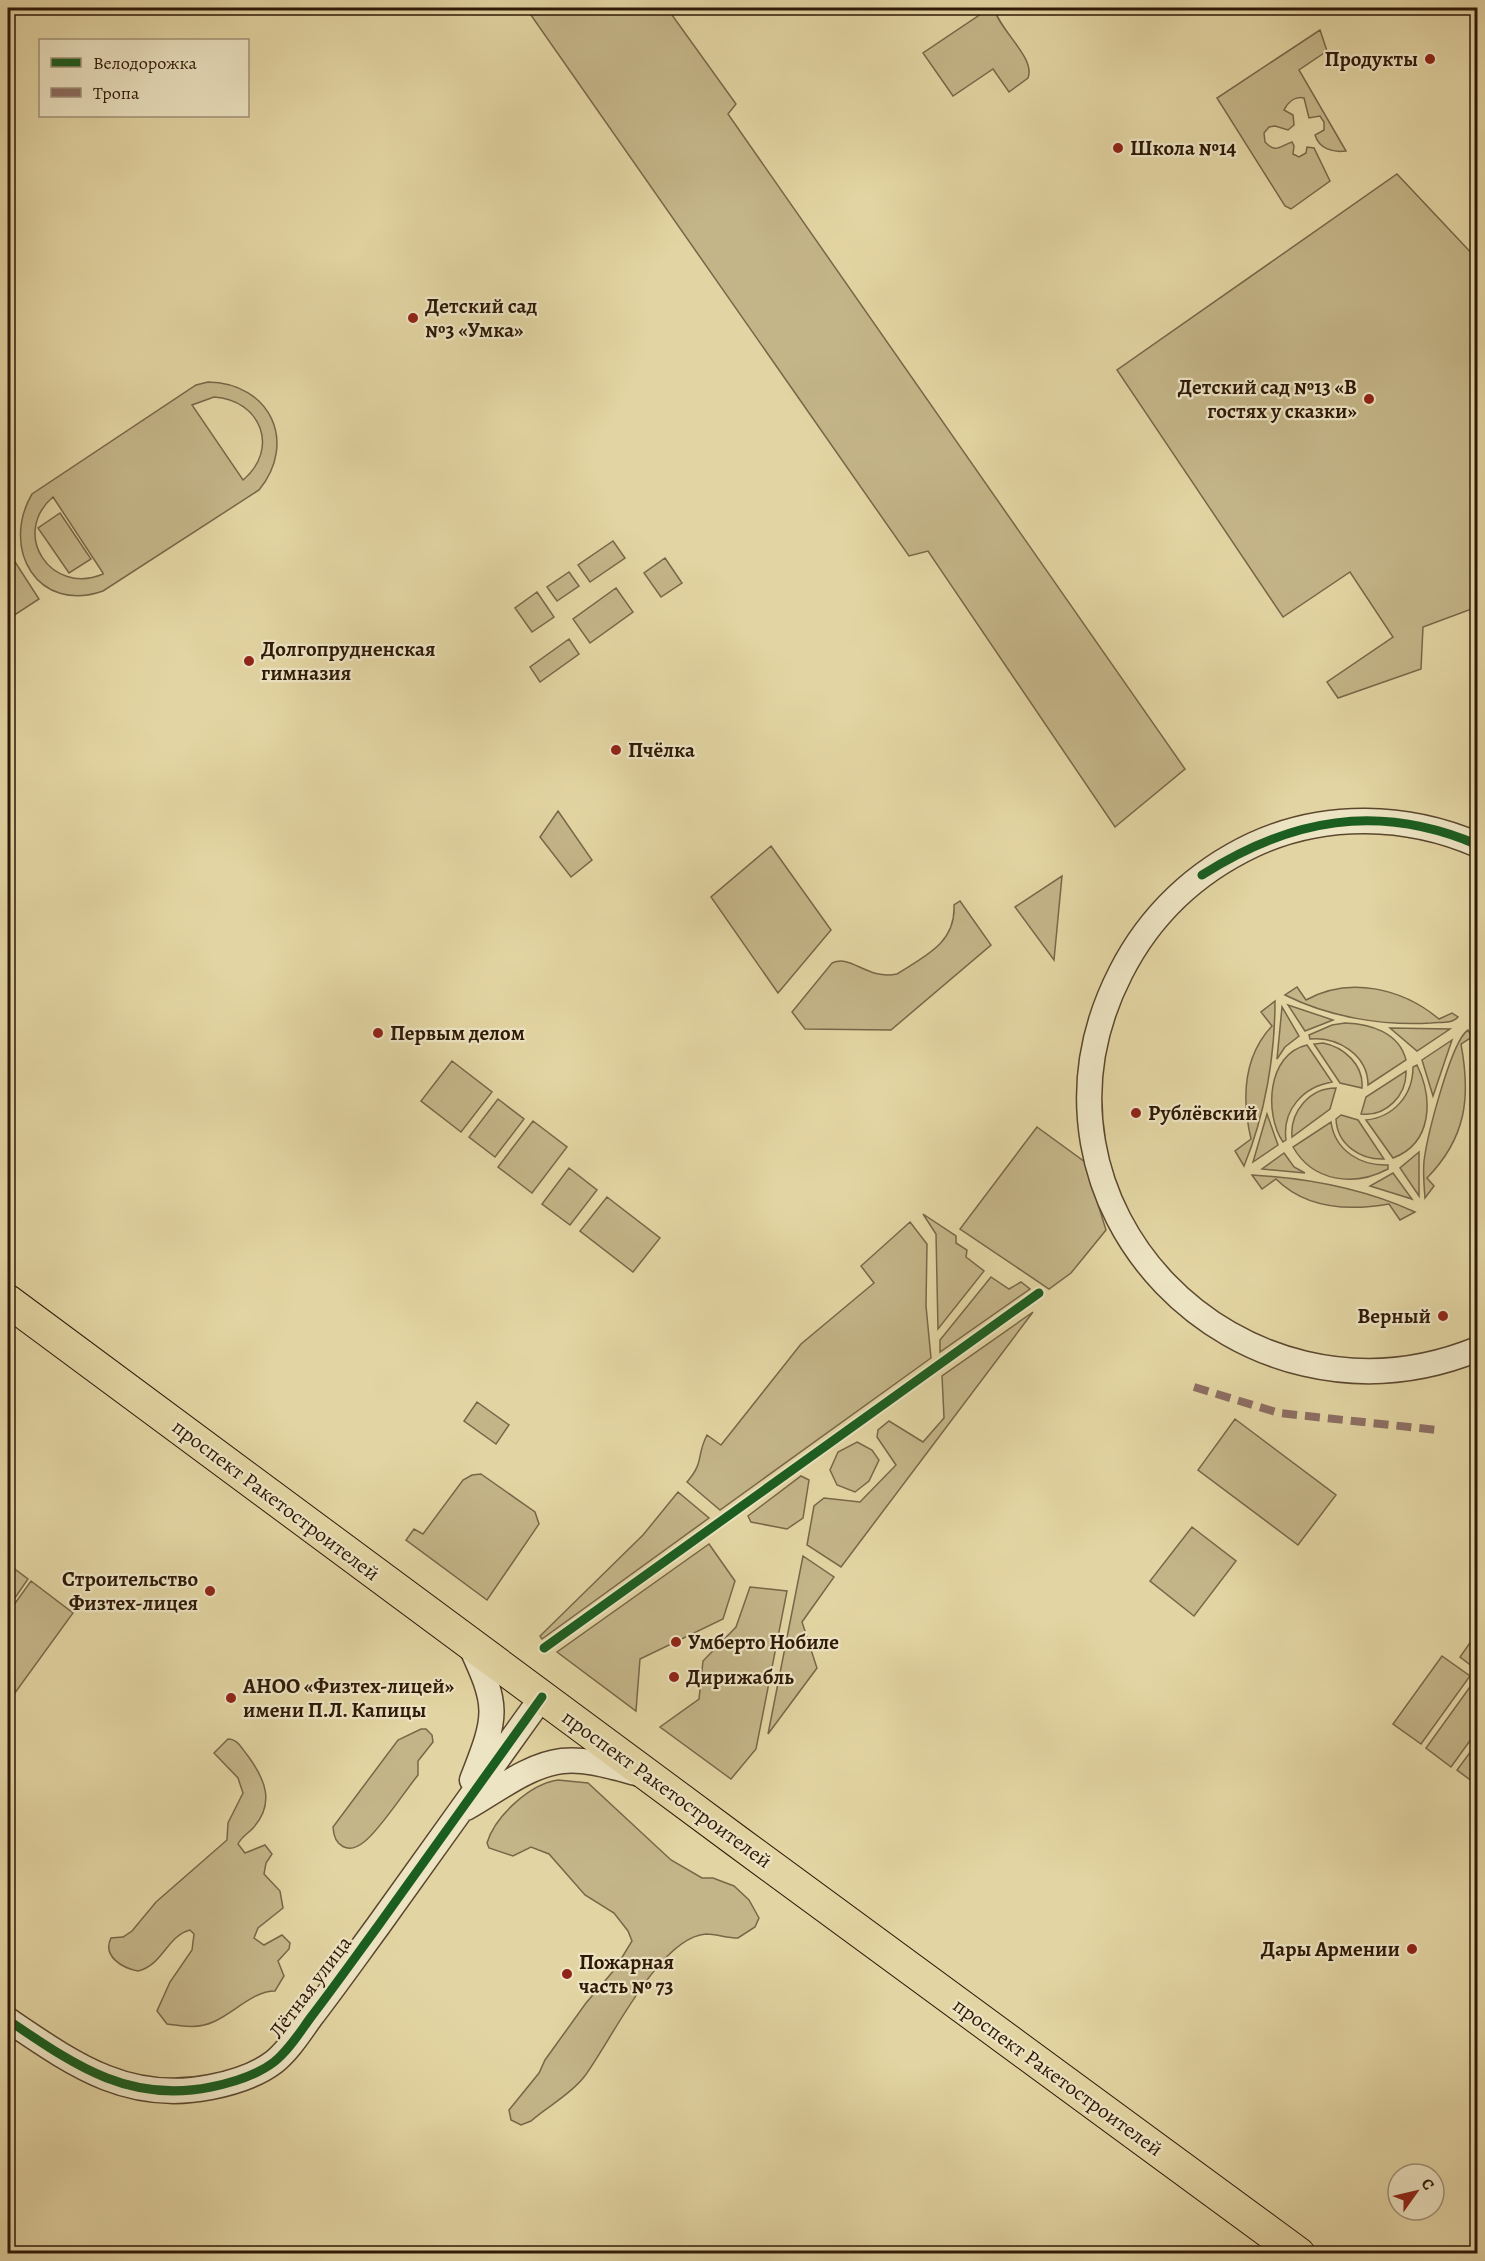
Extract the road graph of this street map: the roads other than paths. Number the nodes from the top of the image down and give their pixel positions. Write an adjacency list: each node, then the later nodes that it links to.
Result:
1 (1478, 845): 3 (street)
2 (8, 1301): 4 (main road, проспект Ракетостроителей)
3 (1478, 1349)
4 (469, 1642): 5 (main road, проспект Ракетостроителей); 7 (street)
5 (542, 1697): 6 (main road, проспект Ракетостроителей); 7 (street, Лётная улица)
6 (650, 1776): 7 (street); 9 (main road, проспект Ракетостроителей)
7 (459, 1813): 8 (street, Лётная улица)
8 (8, 2020)
9 (1299, 2253)

